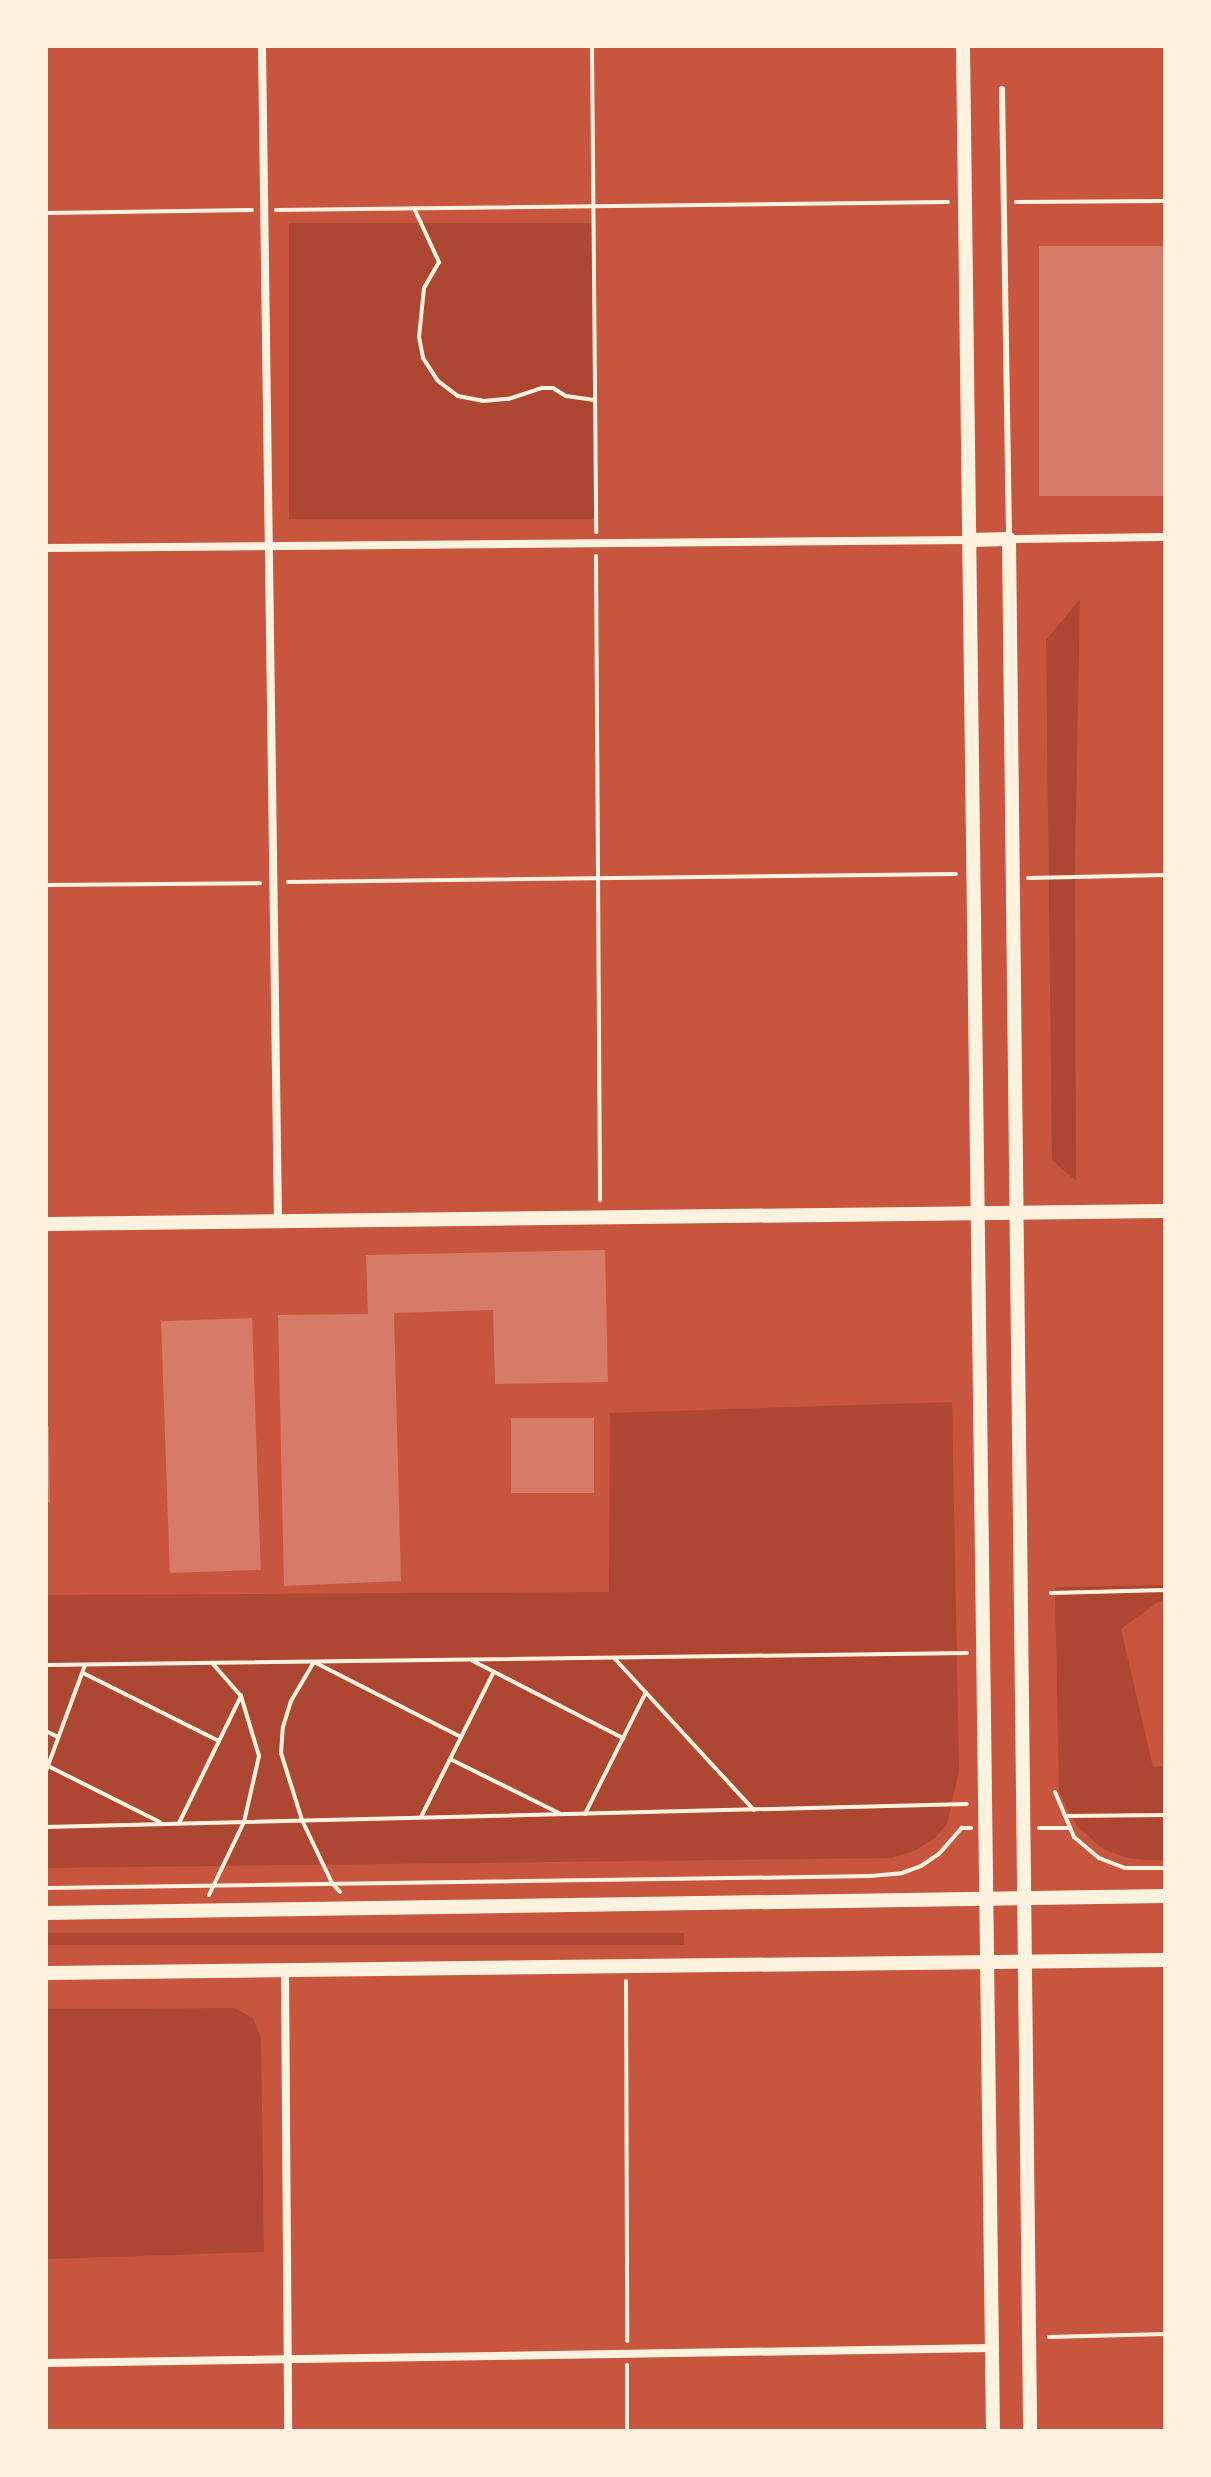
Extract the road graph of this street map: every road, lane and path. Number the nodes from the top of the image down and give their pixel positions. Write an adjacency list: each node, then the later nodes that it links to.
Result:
1 (262, 46): 10 (street)
2 (592, 46): 8 (path)
3 (963, 46): 6 (street)
4 (1002, 89): 7 (lane)
5 (1165, 201): 7 (path)
6 (965, 202): 8 (path); 15 (street)
7 (1004, 202): 14 (lane)
8 (593, 206): 9 (path); 12 (path)
9 (414, 208): 10 (path); 12 (path)
10 (264, 210): 11 (path); 17 (street)
11 (46, 213)
12 (595, 400): 16 (path)
13 (1165, 537): 14 (street)
14 (1009, 539): 15 (street); 20 (street)
15 (969, 540): 16 (street); 19 (street)
16 (596, 543): 17 (street); 22 (path)
17 (267, 546): 18 (street); 23 (street)
18 (46, 548)
19 (974, 874): 22 (path); 26 (street)
20 (1012, 875): 21 (path); 27 (street)
21 (1165, 875)
22 (598, 879): 23 (path); 28 (path)
23 (272, 883): 24 (path); 29 (street)
24 (46, 885)
25 (1165, 1211): 27 (street)
26 (978, 1213): 27 (street); 28 (street); 71 (street)
27 (1016, 1213): 70 (street)
28 (600, 1217): 29 (street)
29 (278, 1221): 30 (street)
30 (46, 1224)
31 (1165, 1590): 32 (path)
32 (1051, 1593)
33 (970, 1652): 34 (path)
34 (615, 1659): 35 (path); 42 (path)
35 (472, 1660): 36 (path); 41 (path)
36 (314, 1662): 37 (path); 46 (path); 59 (path)
37 (212, 1663): 39 (path); 43 (path)
38 (46, 1665): 39 (path)
39 (85, 1665): 40 (path)
40 (83, 1673): 45 (path); 48 (path)
41 (493, 1673): 46 (path); 47 (path)
42 (646, 1692): 47 (path); 53 (path)
43 (241, 1696): 48 (path); 60 (path)
44 (46, 1731): 45 (path)
45 (59, 1737): 50 (path)
46 (461, 1737): 49 (path)
47 (623, 1738): 55 (path)
48 (219, 1741): 61 (path)
49 (450, 1759): 54 (path); 58 (path)
50 (47, 1768): 62 (path)
51 (1055, 1792): 65 (path)
52 (967, 1804): 53 (path)
53 (754, 1810): 55 (path)
54 (562, 1814): 55 (path); 58 (path)
55 (585, 1814)
56 (1165, 1815): 57 (path)
57 (1066, 1816)
58 (421, 1817): 59 (path)
59 (302, 1820): 60 (path); 66 (path)
60 (244, 1822): 61 (path); 67 (path)
61 (179, 1823): 62 (path)
62 (164, 1824): 63 (path)
63 (46, 1827)
64 (962, 1828): 66 (path)
65 (1165, 1868)
66 (332, 1883): 67 (path); 72 (path)
67 (214, 1886): 68 (path); 73 (path)
68 (46, 1888)
69 (1165, 1896): 70 (street)
70 (1024, 1898): 71 (street); 77 (street)
71 (987, 1899): 72 (street); 76 (street)
72 (355, 1909): 73 (street)
73 (200, 1911): 74 (street)
74 (46, 1913)
75 (1165, 1960): 77 (street)
76 (987, 1962): 77 (street); 78 (street); 83 (street)
77 (1025, 1962): 90 (street)
78 (626, 1966): 79 (street); 84 (path)
79 (285, 1971): 80 (street); 85 (street)
80 (46, 1973)
81 (1165, 2334): 82 (path)
82 (1049, 2337)
83 (992, 2348): 84 (street); 89 (street)
84 (627, 2354): 85 (street); 88 (path)
85 (287, 2359): 86 (street); 87 (street)
86 (46, 2363)
87 (288, 2431)
88 (627, 2431)
89 (993, 2431)
90 (1030, 2431)

